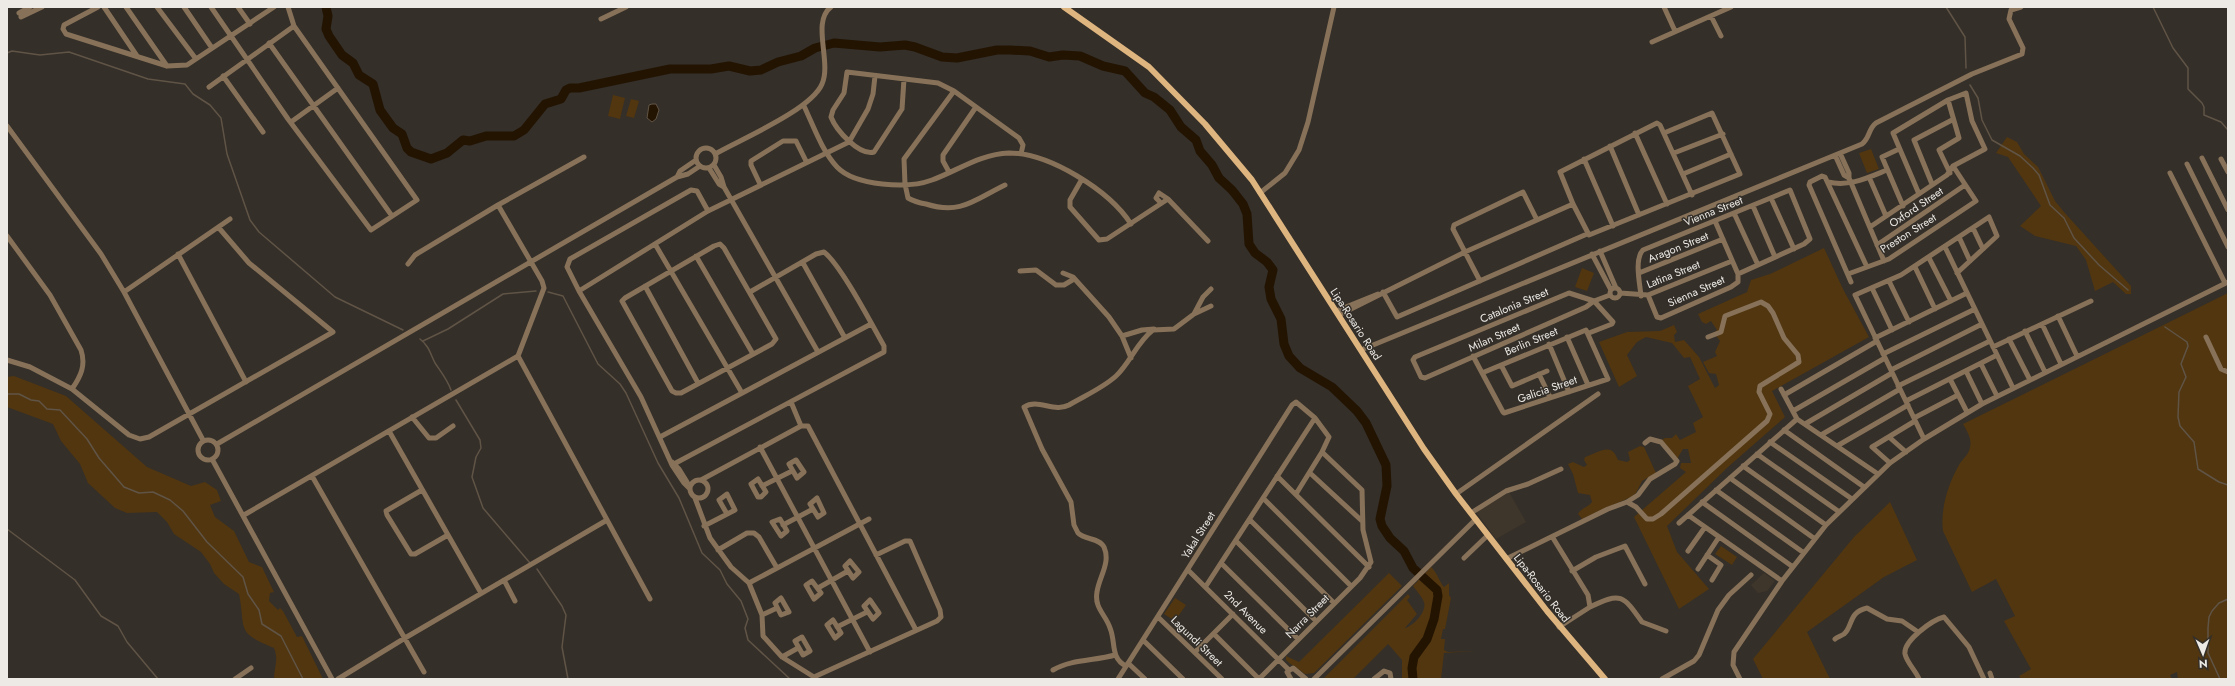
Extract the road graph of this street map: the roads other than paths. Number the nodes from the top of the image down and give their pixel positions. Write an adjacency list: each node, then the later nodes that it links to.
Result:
1 (30, 7): 2 (street)
2 (42, 7)
3 (98, 7): 30 (street)
4 (104, 7): 30 (street)
5 (126, 7): 33 (street)
6 (157, 7): 31 (street)
7 (184, 7): 29 (street)
8 (211, 7): 25 (street)
9 (238, 7): 22 (street)
10 (274, 7): 19 (street)
11 (288, 7): 23 (street)
12 (626, 7): 21 (street)
13 (831, 7): 42 (street)
14 (1064, 7): 87 (main road, Lipa-Rosario Road)
15 (1334, 7): 87 (street)
16 (1664, 7): 24 (street)
17 (1731, 7): 20 (street)
18 (2020, 7): 59 (street)
19 (268, 9): 22 (street)
20 (1711, 16): 24 (street); 26 (street)
21 (601, 19)
22 (250, 24): 25 (street)
23 (294, 26): 28 (street); 38 (street)
24 (1675, 31): 27 (street)
25 (231, 36): 29 (street); 32 (street)
26 (1721, 36)
27 (1652, 42)
28 (269, 43): 32 (street); 41 (street)
29 (212, 48): 31 (street)
30 (137, 56): 33 (street)
31 (196, 59): 33 (street)
32 (246, 59): 34 (street); 45 (street)
33 (167, 66)
34 (224, 76): 37 (street); 47 (street)
35 (875, 76): 36 (street); 51 (street); 51 (street)
36 (904, 79): 39 (street); 51 (street)
37 (209, 86)
38 (338, 88): 41 (street); 103 (street)
39 (954, 91): 43 (street); 82 (street)
40 (1948, 100): 44 (street); 53 (street); 68 (street)
41 (315, 105): 45 (street); 103 (street)
42 (804, 106): 54 (street); 56 (street)
43 (976, 107): 57 (street); 71 (street)
44 (1952, 120): 73 (street); 83 (street)
45 (291, 122): 103 (street)
46 (7, 126): 162 (street)
47 (263, 132)
48 (1635, 133): 49 (street); 52 (street); 95 (street)
49 (1664, 133): 50 (street); 55 (street)
50 (1723, 134): 55 (street); 58 (street)
51 (849, 142): 54 (street)
52 (1610, 146): 62 (street); 102 (street)
53 (1899, 149): 70 (street); 88 (street)
54 (827, 152): 65 (street); 82 (street)
55 (1674, 153): 75 (street)
56 (715, 154): 64 (street); 69 (street)
57 (1022, 154): 71 (street); 78 (street)
58 (1731, 154): 75 (street); 89 (street)
59 (1837, 154): 79 (street); 124 (street)
60 (584, 157): 96 (street)
61 (2202, 158): 99 (street)
62 (1584, 159): 94 (street); 109 (street)
63 (2221, 159): 72 (street)
64 (696, 160): 67 (street); 76 (street)
65 (806, 161): 81 (street); 81 (street)
66 (2187, 164): 121 (street)
67 (700, 166): 69 (street); 76 (street)
68 (1953, 166): 73 (street); 85 (street)
69 (711, 167): 91 (street)
70 (1887, 170): 77 (street); 98 (street)
71 (949, 172): 82 (street)
72 (2228, 172)
73 (1950, 173): 83 (street)
74 (2170, 173): 156 (street)
75 (1683, 174): 89 (street)
76 (677, 177): 132 (street)
77 (1869, 177): 79 (street); 104 (street)
78 (1082, 179): 108 (street); 108 (street)
79 (1850, 181): 80 (street); 110 (street)
80 (1828, 182): 141 (street); 149 (street)
81 (760, 184): 91 (street)
82 (905, 184): 84 (street)
83 (1932, 184): 88 (street)
84 (1005, 185)
85 (1965, 185): 119 (street, Oxford Street); 134 (street, Preston Street)
86 (1790, 190): 90 (street, Vienna Street); 122 (street, Sienna Street)
87 (1260, 193): 175 (main road, Lipa-Rosario Road)
88 (1919, 194): 98 (street)
89 (1692, 195): 95 (street)
90 (1771, 198): 97 (street, Vienna Street); 122 (street)
91 (731, 199): 100 (street); 151 (street)
92 (1168, 199): 93 (street); 93 (street); 117 (street)
93 (1161, 203): 108 (street)
94 (1573, 204): 106 (street); 113 (street)
95 (1666, 204): 102 (street)
96 (498, 205): 132 (street); 138 (street)
97 (1753, 206): 101 (street, Vienna Street); 129 (street)
98 (1903, 206): 104 (street)
99 (2228, 210)
100 (708, 211): 118 (street); 160 (street)
101 (1734, 213): 107 (street, Vienna Street); 139 (street)
102 (1639, 215): 109 (street)
103 (392, 216)
104 (1886, 216): 110 (street)
105 (230, 219): 111 (street)
106 (1537, 220): 125 (street); 125 (street)
107 (1715, 221): 116 (street); 147 (street, Vienna Street)
108 (1131, 224)
109 (1613, 226): 113 (street)
110 (1870, 227): 119 (street)
111 (219, 228): 126 (street); 221 (street)
112 (1973, 228): 115 (street); 123 (street); 123 (street)
113 (1587, 234): 153 (street)
114 (7, 237): 226 (street)
115 (1959, 237): 120 (street); 135 (street)
116 (1723, 239): 133 (street); 147 (street, Aragon Street)
117 (1208, 241)
118 (655, 244): 143 (street); 160 (street)
119 (1878, 245): 134 (street)
120 (1944, 247): 130 (street); 148 (street)
121 (2228, 247)
122 (1794, 249): 129 (street, Sienna Street)
123 (1984, 249): 135 (street)
124 (1600, 251): 127 (street); 131 (street)
125 (1465, 252): 153 (street); 164 (street)
126 (178, 254): 162 (street); 221 (street)
127 (1592, 254): 136 (street); 197 (street)
128 (696, 256): 143 (street); 163 (street); 199 (street)
129 (1775, 257): 139 (street, Sienna Street)
130 (1929, 258): 140 (street); 170 (street)
131 (1603, 259): 136 (street); 142 (street)
132 (532, 261): 201 (street); 257 (street)
133 (1732, 261): 150 (street); 167 (street, Latina Street)
134 (1884, 261): 141 (street, Preston Street)
135 (1970, 261): 148 (street)
136 (1597, 262): 145 (street)
137 (803, 263): 151 (street); 180 (street); 190 (street)
138 (408, 264)
139 (1758, 265): 150 (street, Sienna Street)
140 (1914, 267): 154 (street); 173 (street)
141 (1867, 268): 149 (street, Preston Street)
142 (1608, 269): 145 (street); 161 (street)
143 (670, 270): 157 (street); 211 (street)
144 (1020, 271): 152 (street)
145 (1602, 272): 161 (street)
146 (1063, 273): 152 (street)
147 (1639, 273): 168 (street)
148 (1957, 273): 165 (street)
149 (1848, 274): 155 (street)
150 (1739, 277): 167 (street, Sienna Street)
151 (776, 278): 163 (street); 198 (street)
152 (1074, 279): 187 (street)
153 (1480, 281): 164 (street)
154 (1888, 281): 158 (street); 178 (street)
155 (1852, 282)
156 (2226, 282): 204 (street)
157 (645, 286): 222 (street); 222 (street)
158 (1872, 288): 184 (street); 193 (street)
159 (1211, 289): 176 (street)
160 (579, 291): 251 (street)
161 (1613, 291): 166 (street); 166 (street, Latina Street); 169 (street, Milan Street)
162 (124, 292): 240 (street)
163 (750, 292): 199 (street)
164 (1381, 293): 175 (street)
165 (1967, 293): 170 (street); 174 (street)
166 (1620, 294): 168 (street, Latina Street)
167 (1648, 295): 168 (street, Latina Street)
168 (1641, 296)
169 (1594, 301): 179 (street, Catalonia Street); 202 (street, Milan Street); 205 (street, Catalonia Street)
170 (1951, 301): 173 (street)
171 (2091, 301): 177 (street)
172 (1211, 306): 176 (street)
173 (1935, 309): 178 (street)
174 (1974, 309): 181 (street); 203 (street)
175 (1337, 313): 197 (main road, Lipa-Rosario Road)
176 (1194, 314): 183 (street)
177 (2058, 316): 182 (street); 204 (street)
178 (1908, 322): 184 (street)
179 (1613, 323): 185 (street, Berlin Street)
180 (871, 324): 190 (street); 235 (street)
181 (1982, 324): 194 (street); 214 (street)
182 (2042, 324): 186 (street); 209 (street)
183 (1155, 330): 187 (street); 206 (street)
184 (1892, 330): 193 (street)
185 (1588, 331): 188 (street, Berlin Street); 223 (street, Galicia Street)
186 (2025, 331): 192 (street); 215 (street)
187 (1122, 336): 206 (street)
188 (1567, 337): 195 (street, Berlin Street); 223 (street)
189 (1708, 337): 286 (street)
190 (845, 338): 198 (street)
191 (2206, 338): 216 (street)
192 (2009, 339): 196 (street); 220 (street)
193 (1876, 340): 203 (street); 231 (street)
194 (1990, 341): 196 (street); 224 (street)
195 (1549, 344): 210 (street, Berlin Street); 228 (street)
196 (1993, 346): 200 (street)
197 (1361, 350): 282 (main road, Lipa-Rosario Road)
198 (818, 352): 229 (street)
199 (753, 354): 211 (street)
200 (1997, 355): 208 (street); 225 (street)
201 (518, 356): 241 (street); 297 (street)
202 (1473, 356): 205 (street, Milan Street); 217 (street, Galicia Street)
203 (1884, 356): 214 (street); 238 (street)
204 (2077, 356): 209 (street)
205 (1415, 357)
206 (1130, 358): 363 (street)
207 (7, 360): 226 (street)
208 (1981, 364): 213 (street); 233 (street)
209 (2061, 364): 215 (street)
210 (1501, 365): 217 (street, Berlin Street); 218 (street)
211 (727, 368): 222 (street); 229 (street)
212 (1547, 371): 218 (street)
213 (1966, 371): 219 (street); 237 (street)
214 (1892, 372): 224 (street); 245 (street)
215 (2045, 372): 220 (street)
216 (2228, 372)
217 (1482, 373): 234 (street, Galicia Street)
218 (1540, 374): 234 (street)
219 (1950, 379): 232 (street); 236 (street)
220 (2030, 380): 225 (street)
221 (246, 382): 240 (street)
222 (698, 384)
223 (1588, 385): 228 (street, Galicia Street)
224 (1899, 388): 236 (street); 250 (street)
225 (2013, 388): 233 (street)
226 (72, 389): 240 (street)
227 (1781, 389): 231 (street)
228 (1569, 392): 234 (street, Galicia Street)
229 (742, 393): 251 (street)
230 (1598, 394): 282 (street)
231 (1784, 394): 238 (street)
232 (1958, 395): 239 (street); 244 (street)
233 (1997, 396): 237 (street)
234 (1550, 397)
235 (791, 402): 247 (street); 264 (street)
236 (1907, 403): 244 (street); 258 (street)
237 (1982, 404): 239 (street)
238 (1793, 411): 243 (street)
239 (1967, 412): 253 (street)
240 (189, 415): 254 (street)
241 (412, 417): 246 (street); 249 (street)
242 (1315, 418): 260 (street); 272 (street); 325 (street, Yakal Street)
243 (1797, 419): 245 (street); 248 (street)
244 (1914, 420): 252 (street); 253 (street)
245 (1805, 424): 250 (street)
246 (453, 426)
247 (801, 426): 259 (street); 301 (street)
248 (1784, 430): 255 (street); 278 (street)
249 (388, 431): 271 (street); 279 (street)
250 (1821, 435): 258 (street)
251 (660, 437): 264 (street)
252 (1889, 437): 261 (street); 265 (street)
253 (1924, 439): 261 (street)
254 (203, 440): 257 (street); 263 (street)
255 (1770, 442): 262 (street); 285 (street)
256 (1645, 443): 286 (street)
257 (217, 444): 263 (street)
258 (1837, 446): 270 (street)
259 (760, 447): 273 (street); 275 (street)
260 (1322, 452): 269 (street); 299 (street)
261 (1906, 452): 265 (street)
262 (1757, 454): 266 (street); 289 (street)
263 (212, 459): 292 (street)
264 (672, 463): 276 (street)
265 (1890, 463): 270 (street)
266 (1743, 466): 274 (street); 303 (street)
267 (1560, 469): 290 (street)
268 (792, 471): 273 (street)
269 (1310, 472): 281 (street); 299 (street)
270 (1878, 474): 278 (street)
271 (312, 476): 292 (street); 356 (street)
272 (1278, 476): 281 (street); 284 (street)
273 (777, 478): 277 (street); 294 (street)
274 (1730, 478): 280 (street); 310 (street)
275 (700, 480): 276 (street); 283 (street)
276 (690, 486): 283 (street)
277 (762, 486)
278 (1864, 487): 285 (street)
279 (422, 490): 306 (street); 306 (street)
280 (1716, 490): 287 (street); 315 (street)
281 (1296, 494): 321 (street)
282 (1456, 494): 290 (main road, Lipa-Rosario Road)
283 (695, 498): 304 (street)
284 (1263, 498): 298 (street); 336 (street)
285 (1852, 499): 289 (street)
286 (1628, 502): 309 (street)
287 (1702, 502): 293 (street); 322 (street)
288 (813, 510): 294 (street)
289 (1838, 511): 303 (street)
290 (1471, 513): 296 (main road, Lipa-Rosario Road)
291 (727, 514): 304 (street)
292 (244, 515): 375 (street)
293 (1688, 515): 300 (street); 305 (street)
294 (798, 517): 302 (street); 312 (street)
295 (869, 519): 301 (street)
296 (1476, 519): 307 (main road, Lipa-Rosario Road); 383 (street)
297 (607, 520): 329 (street); 339 (street)
298 (1250, 520): 311 (street); 341 (street)
299 (1362, 521): 321 (street)
300 (1679, 523)
301 (859, 524): 312 (street); 316 (street)
302 (783, 525)
303 (1826, 525): 310 (street)
304 (704, 526): 313 (street)
305 (1705, 527): 308 (street); 314 (street)
306 (448, 535): 338 (street)
307 (1488, 535): 318 (street); 319 (main road, Lipa-Rosario Road)
308 (1719, 537): 317 (street); 332 (street)
309 (1553, 538): 319 (street); 327 (street)
310 (1815, 539): 315 (street)
311 (1236, 541): 320 (street); 349 (street)
312 (814, 548): 323 (street); 330 (street)
313 (718, 550): 323 (street); 333 (street)
314 (1688, 551)
315 (1804, 553): 322 (street)
316 (876, 555): 352 (street); 352 (street)
317 (1707, 555): 324 (street); 331 (street)
318 (1464, 558)
319 (1506, 559): 351 (main road, Lipa-Rosario Road)
320 (1221, 564): 335 (street); 357 (street)
321 (1369, 567): 336 (street, Narra Street)
322 (1793, 567): 332 (street)
323 (777, 568): 333 (street)
324 (1698, 569)
325 (1188, 570): 335 (street, 2nd Avenue); 347 (street, Yakal Street)
326 (848, 571): 330 (street)
327 (1572, 571): 334 (street); 342 (street)
328 (1751, 575): 387 (street)
329 (504, 580): 338 (street); 340 (street)
330 (831, 580): 337 (street); 348 (street)
331 (1712, 580)
332 (1782, 581): 388 (street)
333 (749, 583): 346 (street)
334 (1645, 584)
335 (1206, 586): 345 (street, 2nd Avenue)
336 (1351, 586): 341 (street, Narra Street)
337 (818, 588)
338 (481, 593): 356 (street)
339 (650, 599)
340 (515, 601)
341 (1334, 603): 349 (street, Narra Street)
342 (1590, 607): 351 (street); 353 (street)
343 (777, 608): 346 (street)
344 (867, 612): 348 (street)
345 (1233, 614): 355 (street); 365 (street, 2nd Avenue)
346 (762, 615): 364 (street)
347 (1158, 617): 359 (street, Yakal Street); 362 (street, Lagundi Street)
348 (853, 619): 350 (street); 361 (street)
349 (1316, 621): 357 (street, Narra Street)
350 (838, 627)
351 (1559, 627): 386 (main road, Lipa-Rosario Road)
352 (916, 630): 361 (street)
353 (1666, 631)
354 (1918, 632): 358 (street); 389 (street); 390 (street)
355 (1214, 634): 362 (street); 381 (street)
356 (404, 638): 370 (street); 376 (street)
357 (1298, 639): 365 (street, Narra Street)
358 (1835, 639)
359 (1143, 640): 366 (street, Yakal Street); 379 (street)
360 (798, 648): 364 (street)
361 (870, 652): 372 (street)
362 (1195, 652): 380 (street, Lagundi Street)
363 (1115, 655): 366 (street); 368 (street)
364 (782, 657): 372 (street)
365 (1279, 660): 369 (street, 2nd Avenue); 381 (street, Narra Street)
366 (1127, 665): 377 (street, Yakal Street); 378 (street)
367 (251, 668): 374 (street)
368 (1054, 670)
369 (1289, 670): 373 (street); 382 (street)
370 (424, 672)
371 (1990, 672): 391 (street)
372 (814, 678)
373 (1303, 678)
374 (234, 679)
375 (332, 679)
376 (338, 679)
377 (1118, 679)
378 (1145, 679)
379 (1183, 679)
380 (1222, 679)
381 (1259, 679)
382 (1291, 679)
383 (1314, 679)
384 (1374, 679): 385 (street)
385 (1391, 679)
386 (1605, 679)
387 (1662, 679)
388 (1740, 679)
389 (1919, 679)
390 (1984, 679)
391 (1992, 679)

